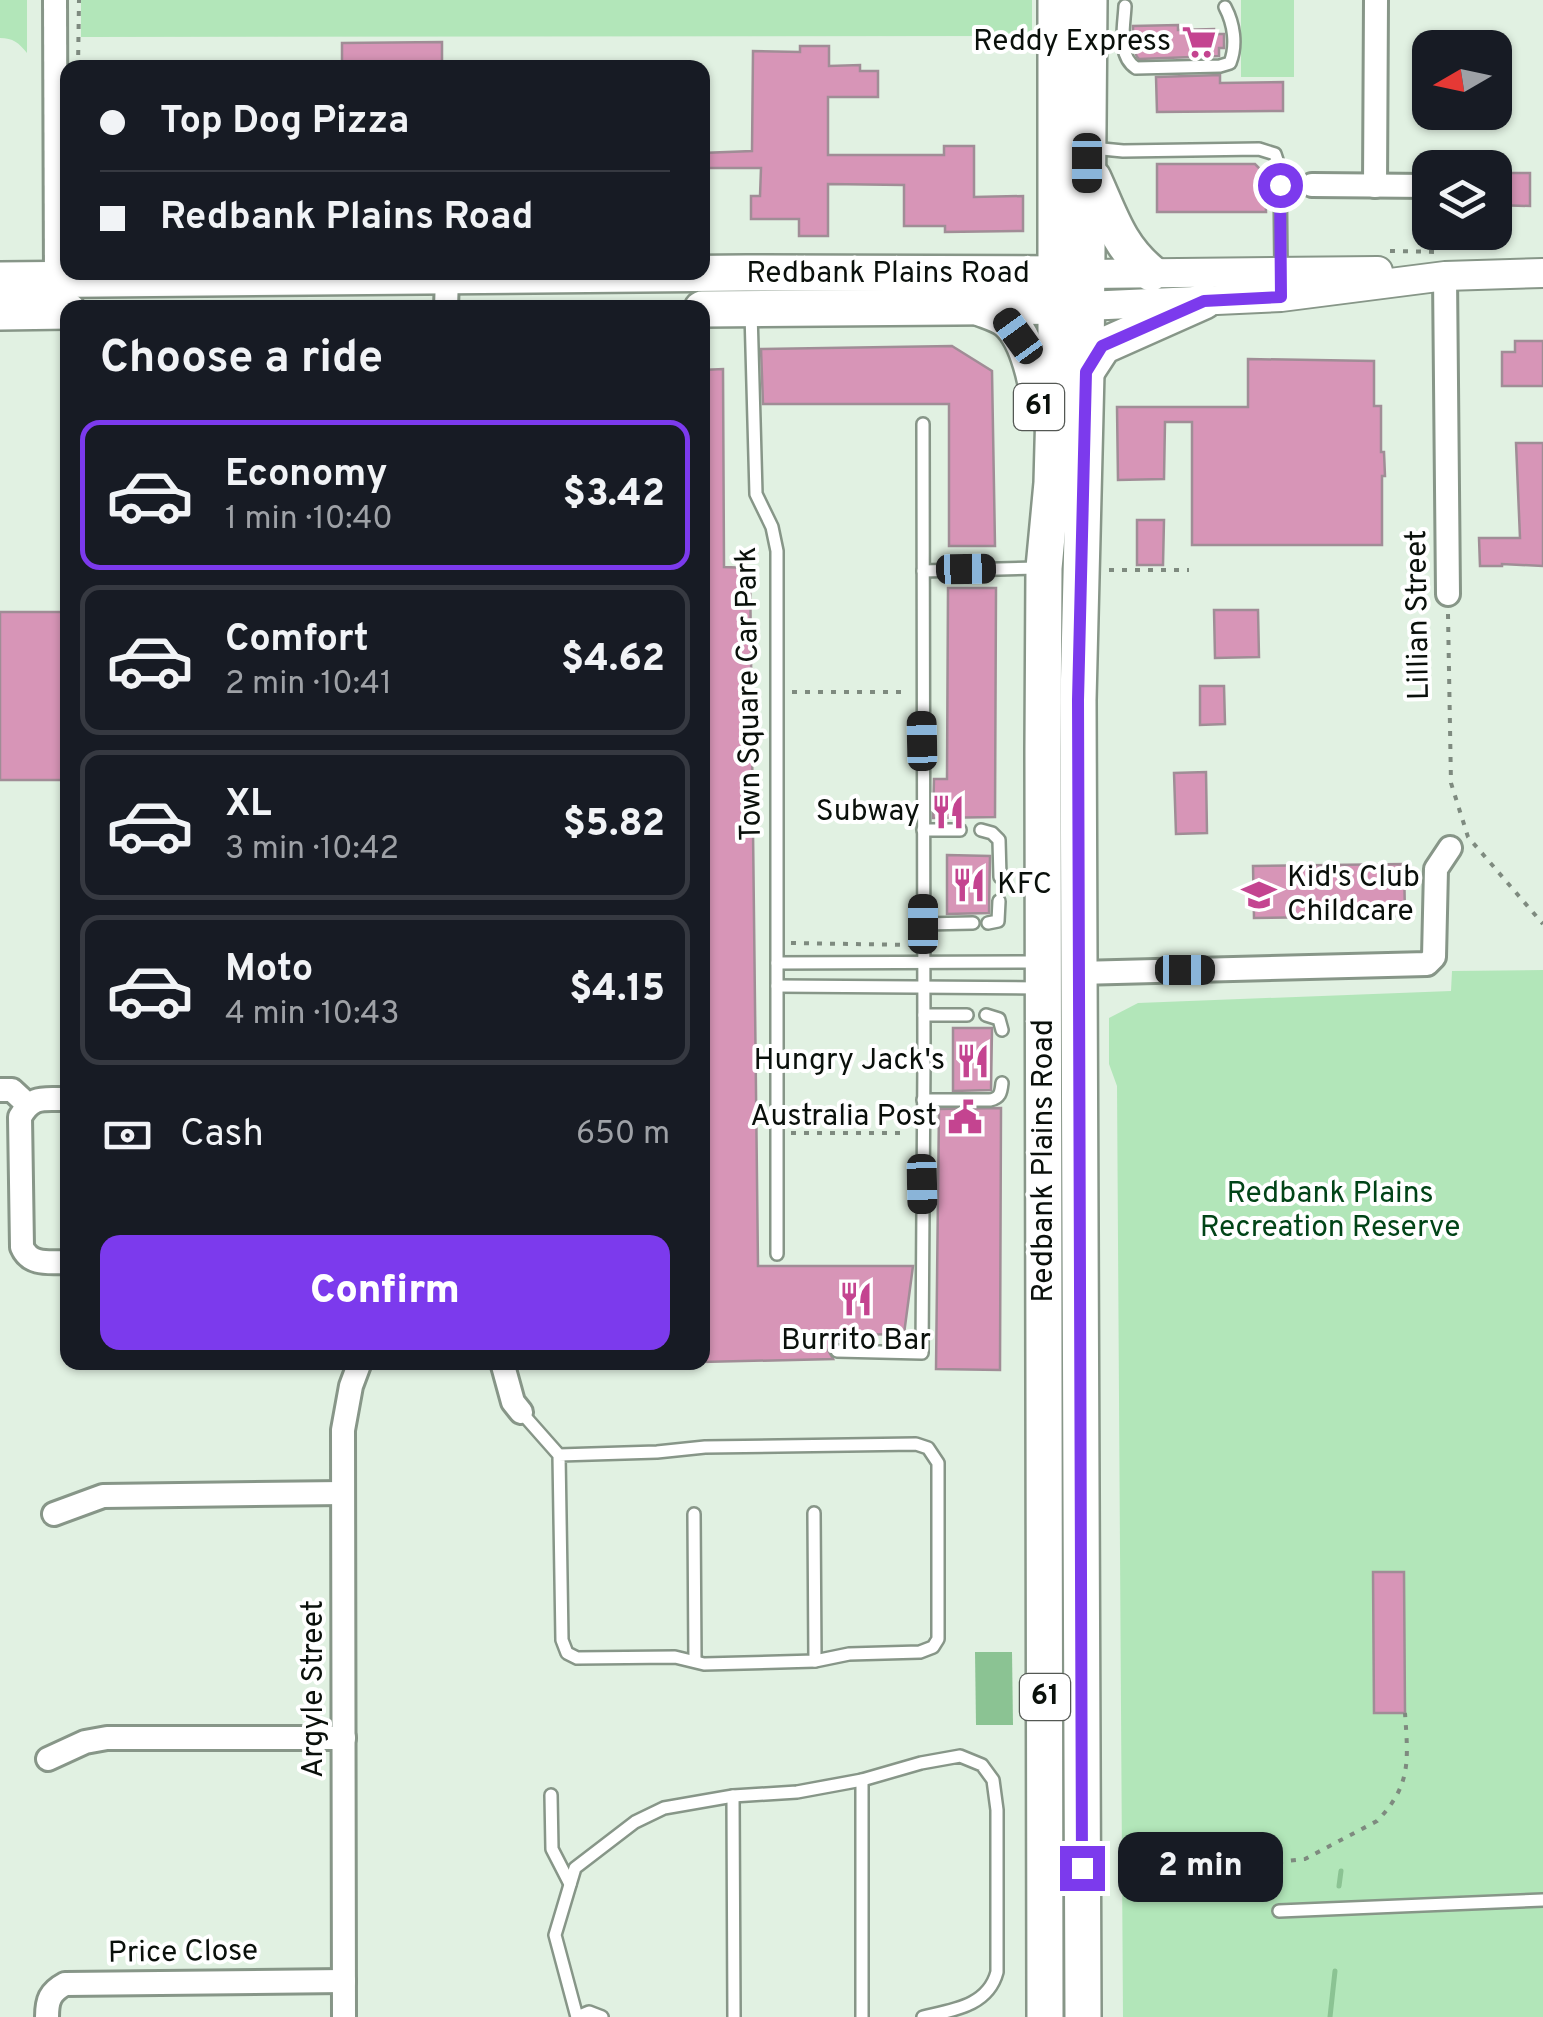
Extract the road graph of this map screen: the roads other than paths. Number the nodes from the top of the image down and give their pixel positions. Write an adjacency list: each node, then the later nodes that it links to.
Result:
1 (55, 0): 23 (street)
2 (1056, 0): 20 (main road)
3 (1088, 0): 7 (main road)
4 (1376, 0): 10 (street)
5 (1125, 6): 6 (lane)
6 (1225, 7)
7 (1087, 155): 8 (lane); 12 (main road); 20 (main road)
8 (1280, 185): 9 (lane); 19 (lane)
9 (1312, 186): 10 (street)
10 (1376, 186): 11 (street)
11 (1412, 186)
12 (1151, 272): 19 (street); 20 (street)
13 (1543, 272): 14 (street)
14 (1455, 276): 19 (street); 34 (street, Lillian Street)
15 (710, 277): 20 (main road, Redbank Plains Road)
16 (0, 280): 23 (main road, Redbank Plains Road)
17 (556, 280): 21 (main road, Redbank Plains Road)
18 (618, 280): 25 (main road)
19 (1281, 284): 24 (street)
20 (1071, 290): 24 (street); 26 (main road, Redbank Plains Road); 29 (main road, Redbank Plains Road / 61); 31 (main road, Redbank Plains Road / 61)
21 (447, 292): 23 (main road, Redbank Plains Road)
22 (0, 294): 23 (main road)
23 (58, 300): 28 (main road, Redbank Plains Road)
24 (1204, 301): 29 (main road)
25 (751, 308): 26 (main road, Redbank Plains Road); 27 (main road, Redbank Plains Road); 44 (lane, Town Square Car Park)
26 (978, 308): 31 (main road, 61)
27 (710, 309)
28 (0, 312)
29 (1086, 372): 46 (main road, Redbank Plains Road / 61)
30 (922, 424): 33 (lane)
31 (1048, 532): 32 (main road, Redbank Plains Road / 61)
32 (1044, 568): 33 (lane); 47 (main road, Redbank Plains Road / 61)
33 (922, 571): 35 (lane)
34 (1448, 594)
35 (923, 830): 36 (lane); 42 (lane)
36 (960, 830)
37 (981, 830): 39 (lane)
38 (1450, 848): 46 (street)
39 (1000, 877)
40 (1000, 901): 41 (lane)
41 (988, 923)
42 (923, 924): 43 (lane); 45 (lane)
43 (973, 924)
44 (776, 963): 45 (lane); 48 (lane, Town Square Car Park)
45 (924, 964): 47 (lane); 49 (lane)
46 (1078, 973): 47 (lane); 47 (lane); 89 (main road, Redbank Plains Road / 61)
47 (1045, 975): 49 (lane); 88 (main road, Redbank Plains Road / 61)
48 (777, 986): 49 (lane); 59 (lane, Town Square Car Park)
49 (924, 987): 50 (lane)
50 (924, 1015): 51 (lane); 57 (lane)
51 (967, 1015)
52 (986, 1016): 53 (lane)
53 (1002, 1030)
54 (1002, 1084): 57 (lane)
55 (0, 1090): 58 (street)
56 (60, 1099): 58 (street)
57 (923, 1100): 61 (lane)
58 (27, 1104): 60 (street)
59 (777, 1254)
60 (60, 1262)
61 (837, 1352)
62 (357, 1370): 66 (street, Argyle Street)
63 (504, 1370): 64 (street)
64 (521, 1412): 65 (lane)
65 (558, 1455): 70 (lane); 71 (lane)
66 (343, 1493): 68 (street); 72 (street, Argyle Street)
67 (814, 1512): 70 (lane)
68 (54, 1514)
69 (694, 1514): 71 (lane)
70 (815, 1660): 71 (lane)
71 (695, 1661)
72 (344, 1738): 73 (street); 80 (street, Argyle Street)
73 (48, 1760)
74 (862, 1780): 76 (lane); 86 (lane); 87 (lane)
75 (551, 1794): 77 (lane)
76 (733, 1796): 77 (lane); 85 (lane)
77 (570, 1884): 83 (lane)
78 (1543, 1900): 79 (lane)
79 (1279, 1912)
80 (344, 1982): 81 (street, Price Close); 82 (street, Argyle Street)
81 (46, 2017)
82 (344, 2017)
83 (577, 2017): 84 (lane)
84 (602, 2017)
85 (734, 2017)
86 (862, 2017)
87 (924, 2017)
88 (1045, 2017)
89 (1084, 2017)

